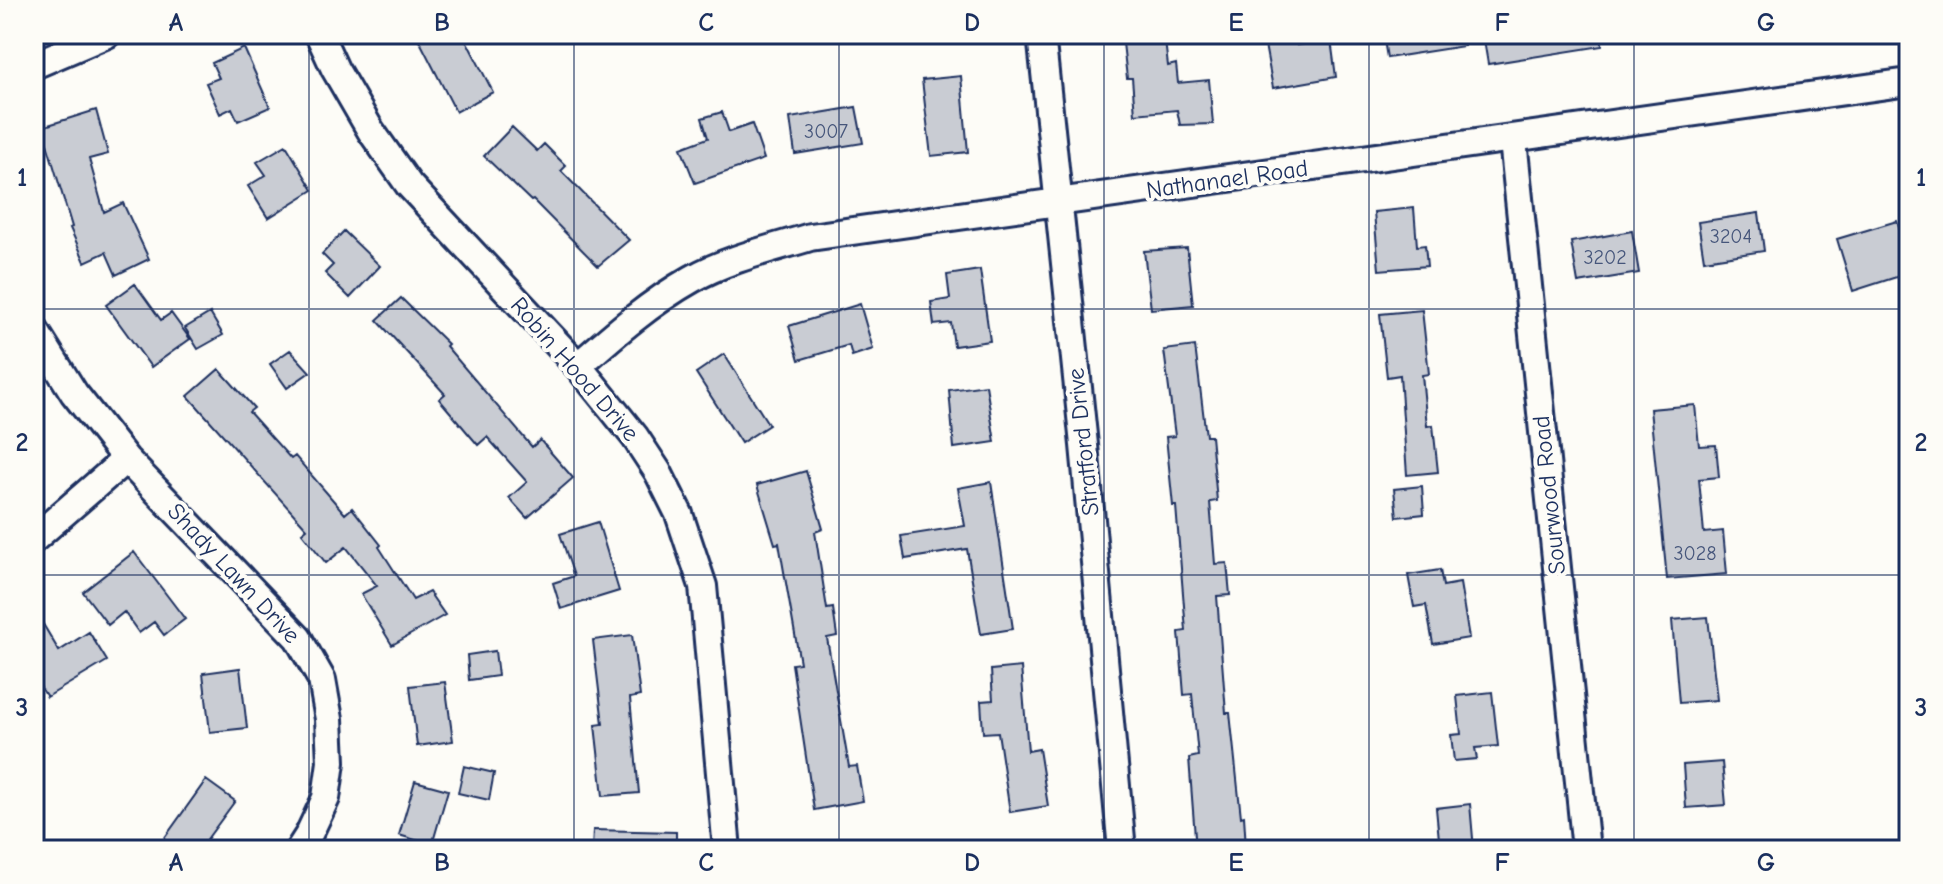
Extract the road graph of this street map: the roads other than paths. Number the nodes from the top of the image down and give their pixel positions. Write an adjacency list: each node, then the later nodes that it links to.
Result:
1 (107, 34): 4 (street)
2 (319, 34): 9 (street, Robin Hood Drive)
3 (1041, 34): 7 (street, Stratford Drive)
4 (34, 65)
5 (1909, 82): 6 (street, Nathanael Road)
6 (1513, 140): 7 (street, Nathanael Road); 15 (street, Sourwood Road)
7 (1058, 202): 9 (street, Nathanael Road); 14 (street, Stratford Drive)
8 (34, 329): 10 (street, Shady Lawn Drive)
9 (578, 366): 13 (street, Robin Hood Drive)
10 (126, 459): 11 (street); 12 (street, Shady Lawn Drive)
11 (34, 539)
12 (299, 850)
13 (727, 850)
14 (1122, 850)
15 (1586, 850)

